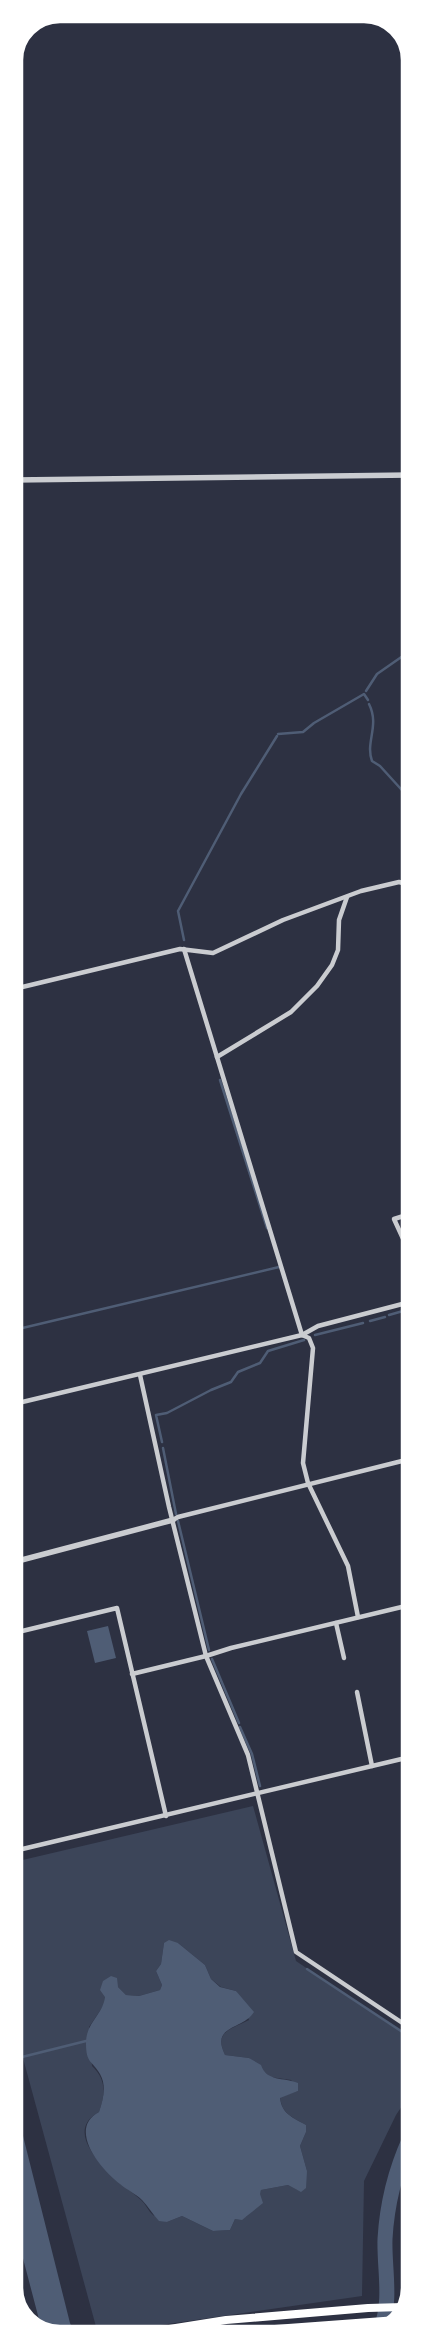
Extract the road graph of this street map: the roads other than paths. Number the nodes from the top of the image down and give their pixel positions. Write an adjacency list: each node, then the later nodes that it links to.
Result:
1 (401, 475): 2 (street)
2 (22, 480)
3 (401, 883): 4 (street)
4 (347, 897): 5 (street); 7 (street)
5 (184, 949): 6 (street); 7 (street)
6 (22, 987)
7 (217, 1057): 11 (street)
8 (402, 1217): 9 (street)
9 (402, 1235)
10 (402, 1304): 11 (street)
11 (302, 1335): 12 (street); 15 (street)
12 (140, 1375): 13 (street); 16 (street)
13 (23, 1402)
14 (402, 1461): 15 (street)
15 (308, 1483): 16 (street); 19 (street)
16 (173, 1520): 17 (street); 22 (street)
17 (23, 1560)
18 (402, 1607): 19 (street)
19 (358, 1617): 20 (street)
20 (336, 1622): 22 (street); 23 (street)
21 (23, 1631): 24 (street)
22 (206, 1656): 24 (street); 28 (street)
23 (344, 1658)
24 (132, 1674): 29 (street)
25 (357, 1692): 27 (street)
26 (402, 1759): 27 (street)
27 (372, 1766): 28 (street)
28 (258, 1794): 29 (street); 31 (street)
29 (166, 1816): 30 (street)
30 (23, 1849)
31 (402, 2023)
32 (396, 2307): 34 (main road)
33 (381, 2321): 35 (main road)
34 (195, 2325)
35 (326, 2325)

